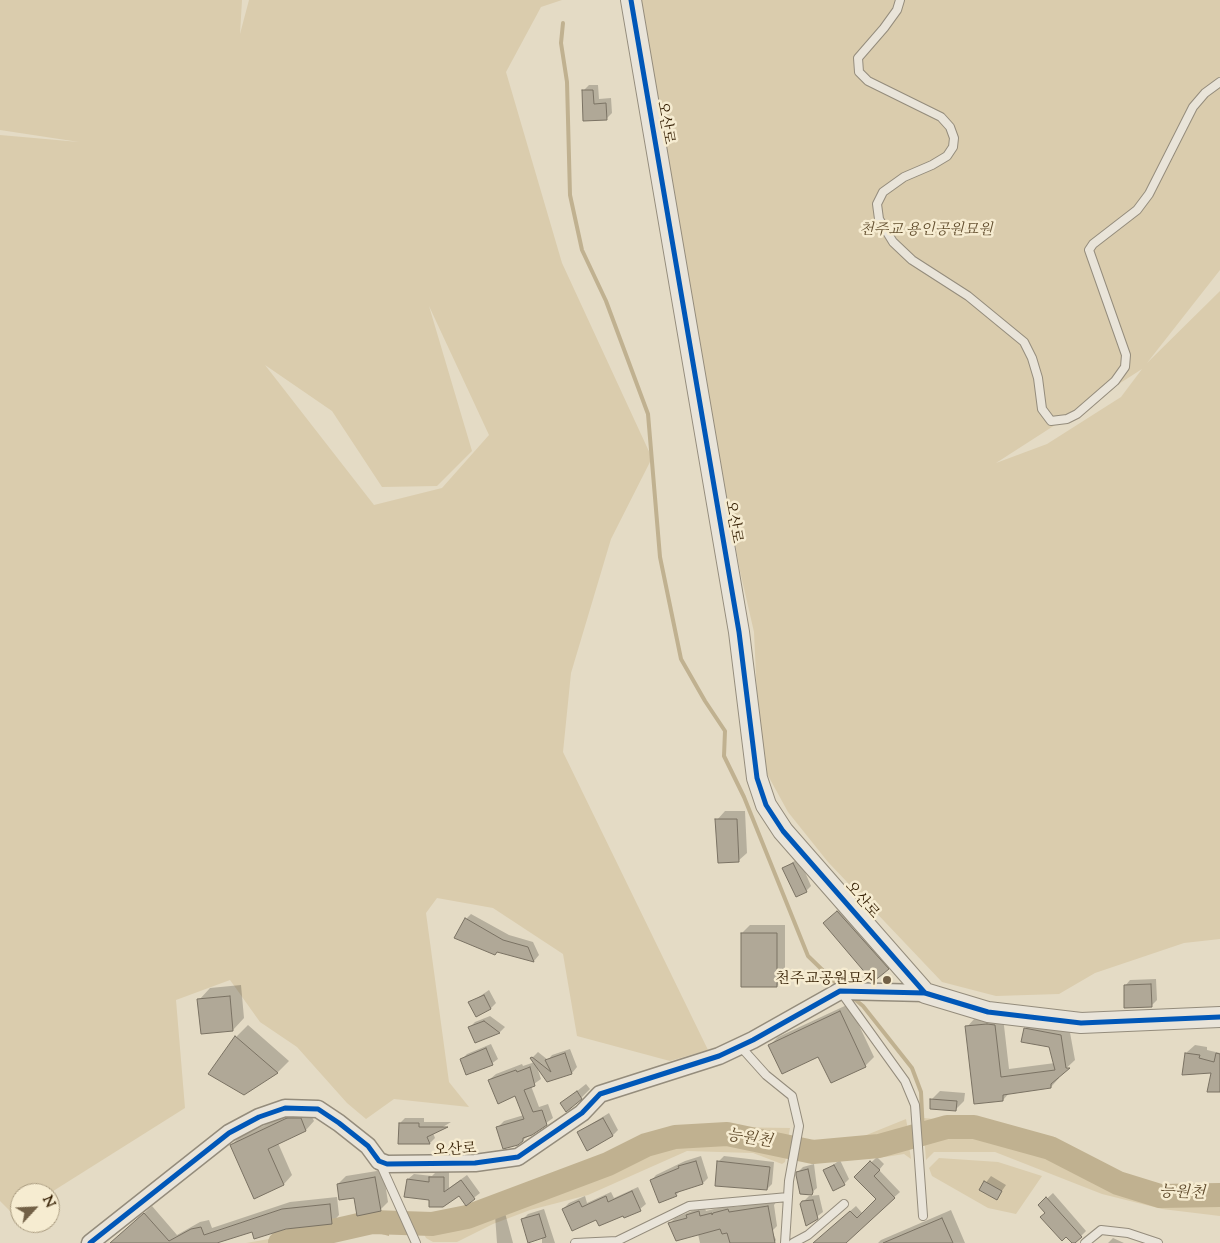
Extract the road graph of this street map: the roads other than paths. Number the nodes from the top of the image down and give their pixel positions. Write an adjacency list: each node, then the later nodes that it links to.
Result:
1 (631, 0): 5 (street, 오산로)
2 (900, 0): 3 (lane)
3 (1220, 82)
4 (846, 991): 5 (street); 7 (street, 오산로); 11 (lane)
5 (925, 993): 6 (street)
6 (1220, 1017)
7 (740, 1046): 8 (street, 오산로); 9 (lane)
8 (379, 1161): 13 (street); 14 (lane)
9 (788, 1197): 12 (lane); 16 (lane)
10 (844, 1204): 17 (lane)
11 (923, 1216)
12 (618, 1242): 15 (lane)
13 (90, 1243)
14 (416, 1243)
15 (575, 1243)
16 (785, 1243)
17 (794, 1243)
18 (1085, 1243): 19 (lane)
19 (1158, 1243)

